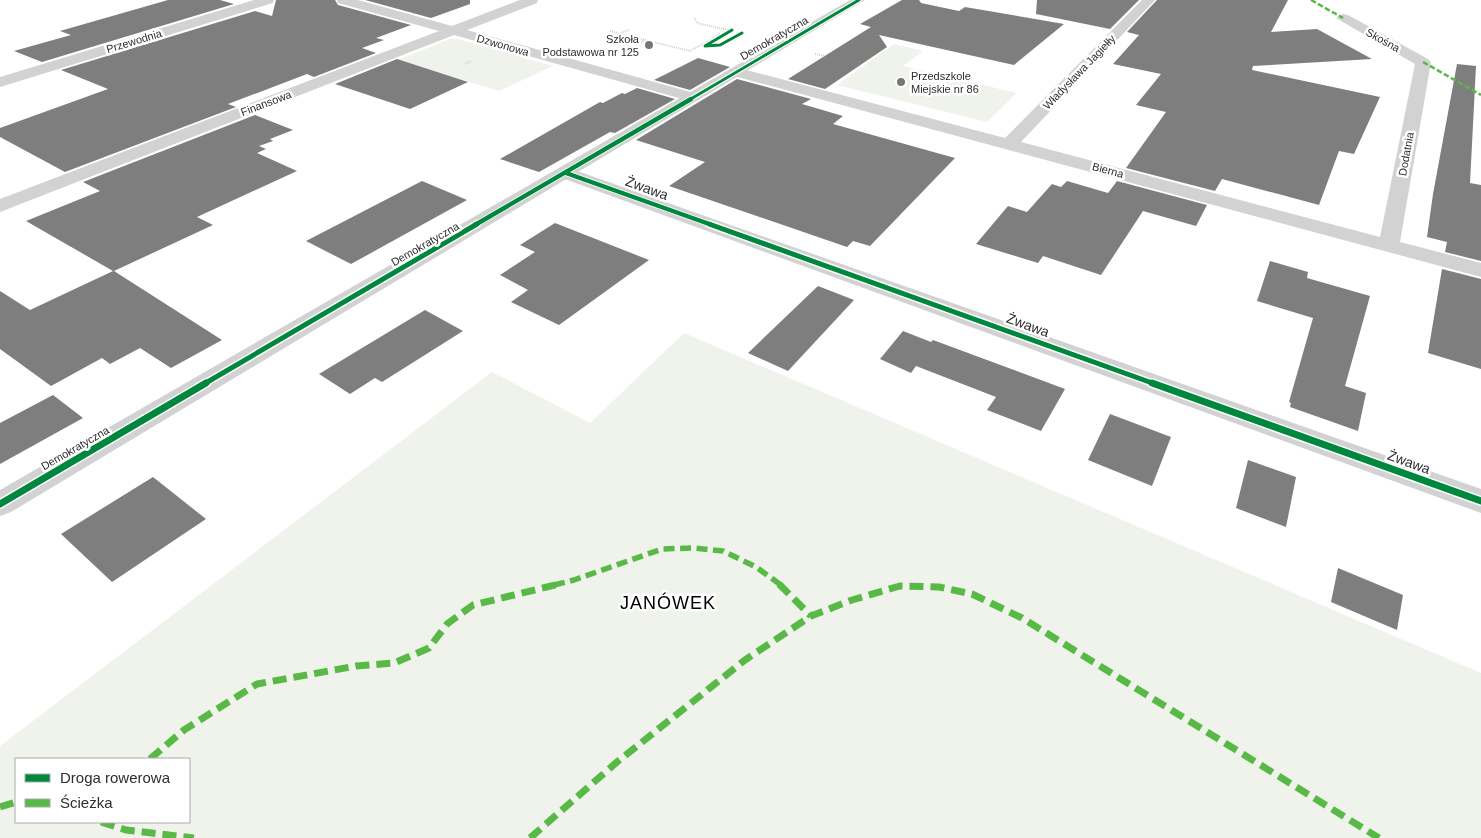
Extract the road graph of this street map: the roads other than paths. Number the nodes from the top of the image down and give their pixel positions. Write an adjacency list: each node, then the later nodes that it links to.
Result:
1 (268, 0): 10 (street, Przewodnia)
2 (343, 0): 7 (street, Dzwonowa)
3 (532, 0): 7 (street, Finansowa)
4 (859, 0): 9 (street, Demokratyczna)
5 (1149, 0): 12 (street, Władysława Jagiełły)
6 (1342, 18): 8 (street, Skośna)
7 (453, 31): 11 (street, Dzwonowa); 14 (street, Finansowa)
8 (1423, 62): 15 (street, Dodatnia)
9 (735, 72): 11 (street, Demokratyczna); 12 (street, Bierna)
10 (0, 82)
11 (692, 97): 13 (street, Demokratyczna)
12 (1009, 144): 15 (street, Bierna)
13 (566, 173): 17 (street, Żwawa); 18 (street, Demokratyczna)
14 (0, 206)
15 (1389, 246): 16 (street, Bierna)
16 (1481, 270)
17 (1481, 501)
18 (0, 504)

